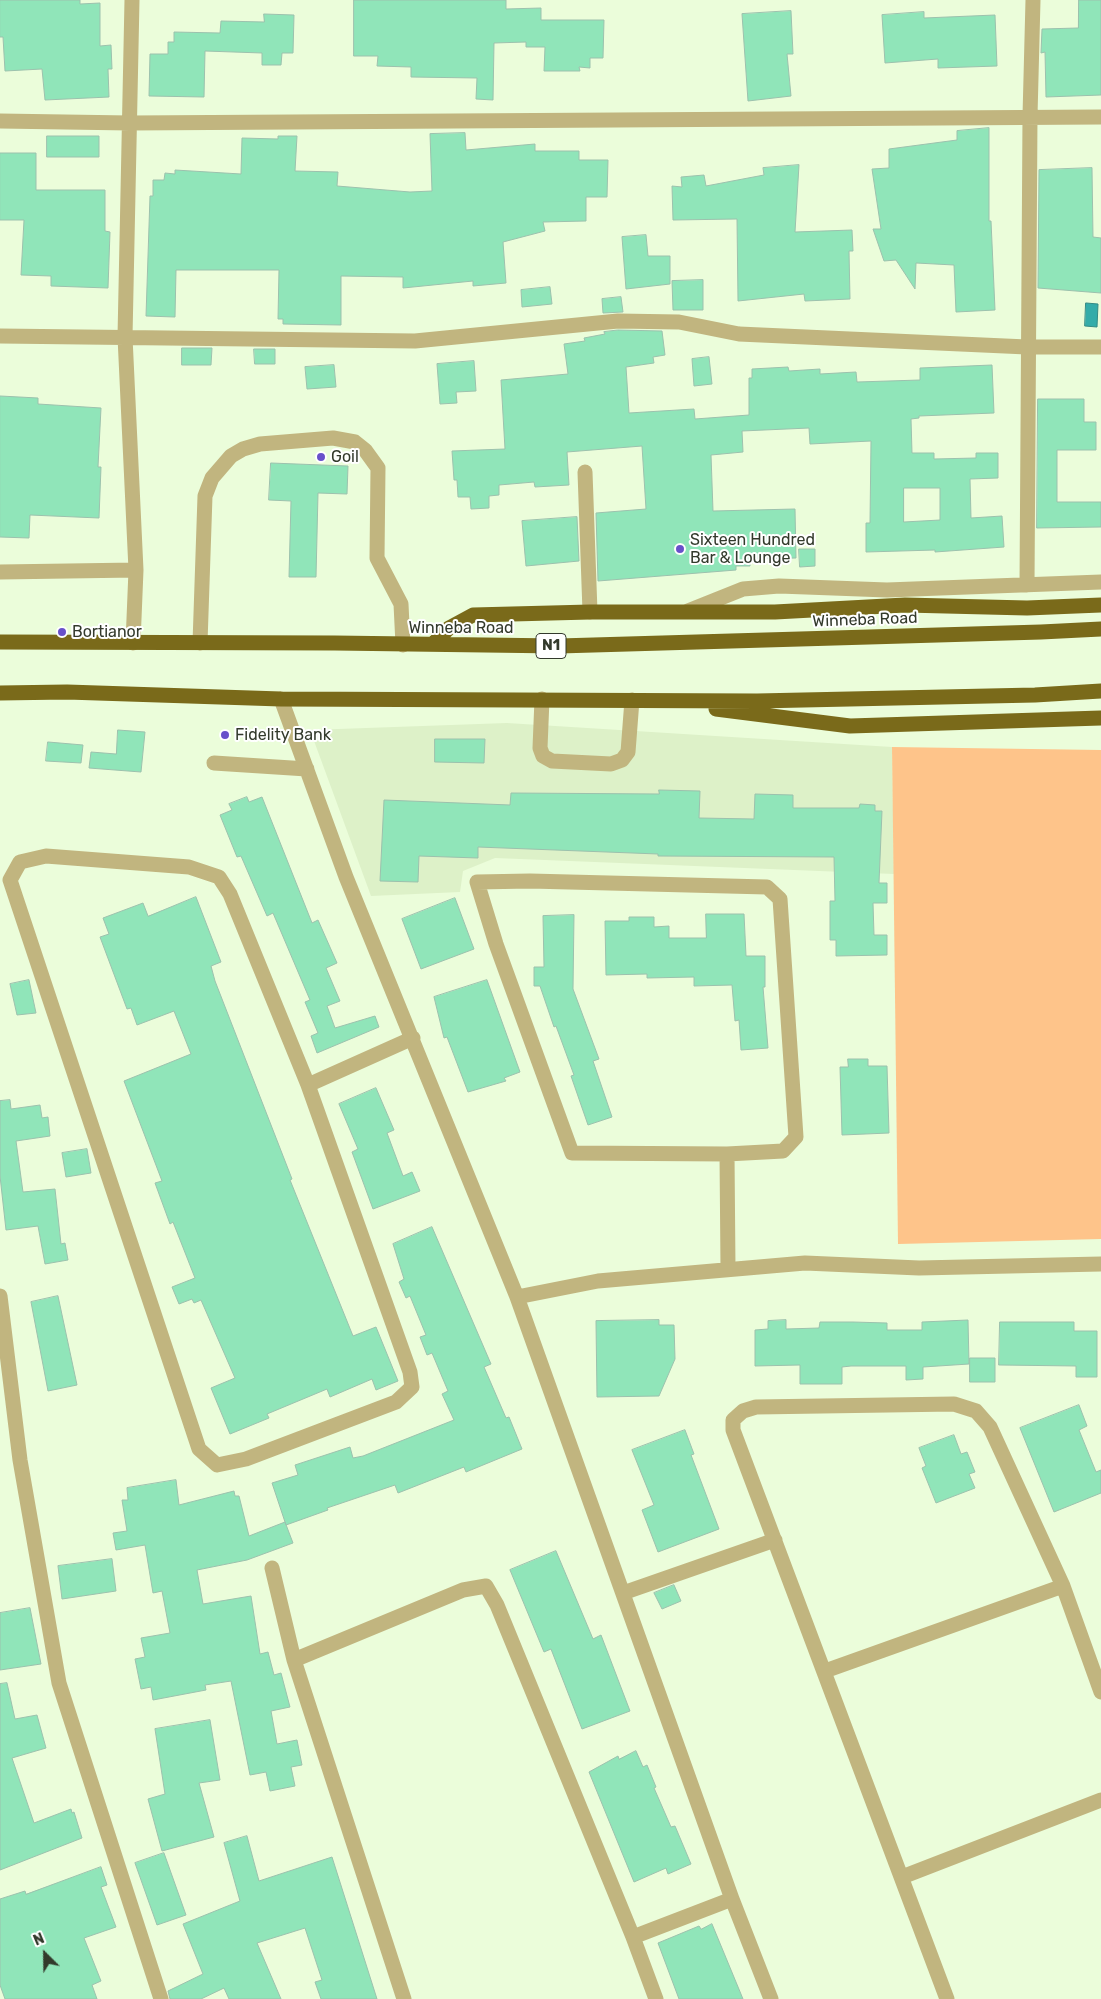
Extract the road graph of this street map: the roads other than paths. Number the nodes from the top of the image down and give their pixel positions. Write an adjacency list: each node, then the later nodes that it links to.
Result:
1 (132, 0): 6 (street)
2 (1033, 0): 3 (street)
3 (1030, 116): 4 (street); 6 (street); 9 (street)
4 (1101, 117)
5 (0, 121): 6 (street)
6 (130, 123): 8 (street)
7 (0, 336): 8 (street)
8 (125, 337): 9 (street); 12 (street)
9 (1027, 347): 10 (street); 15 (street)
10 (1101, 347)
11 (585, 472): 18 (street)
12 (136, 570): 13 (street); 21 (street)
13 (0, 572)
14 (1101, 582): 15 (street)
15 (1027, 585): 17 (street)
16 (1101, 605): 17 (highway)
17 (688, 611): 18 (highway)
18 (590, 612): 23 (highway)
19 (1101, 629): 23 (highway, Winneba Road / N1)
20 (0, 642): 21 (highway, Winneba Road / N1)
21 (133, 643): 22 (highway, Winneba Road / N1)
22 (200, 643): 24 (highway, Winneba Road / N1); 24 (street)
23 (433, 644): 24 (highway, Winneba Road / N1)
24 (404, 645)
25 (1101, 691): 29 (highway)
26 (0, 693): 27 (highway)
27 (281, 699): 28 (highway); 32 (street)
28 (542, 699): 29 (highway); 29 (street)
29 (639, 700): 30 (highway)
30 (1101, 718)
31 (214, 764): 32 (street)
32 (307, 769): 33 (street)
33 (413, 1038): 34 (street); 39 (street)
34 (308, 1085): 34 (street)
35 (727, 1154): 35 (street); 37 (street)
36 (1101, 1264): 37 (street)
37 (728, 1268): 39 (street)
38 (0, 1296): 51 (street)
39 (518, 1297): 43 (street)
40 (775, 1540): 42 (street); 43 (street); 45 (street)
41 (272, 1568): 44 (street)
42 (1063, 1586): 45 (street); 46 (street)
43 (623, 1592): 49 (street)
44 (294, 1660): 50 (street); 52 (street)
45 (825, 1671): 48 (street)
46 (1101, 1692)
47 (1101, 1800): 48 (street)
48 (902, 1876): 55 (street)
49 (732, 1899): 50 (street); 54 (street)
50 (633, 1937): 53 (street)
51 (155, 1997)
52 (404, 1999)
53 (656, 1999)
54 (771, 1999)
55 (947, 1999)

